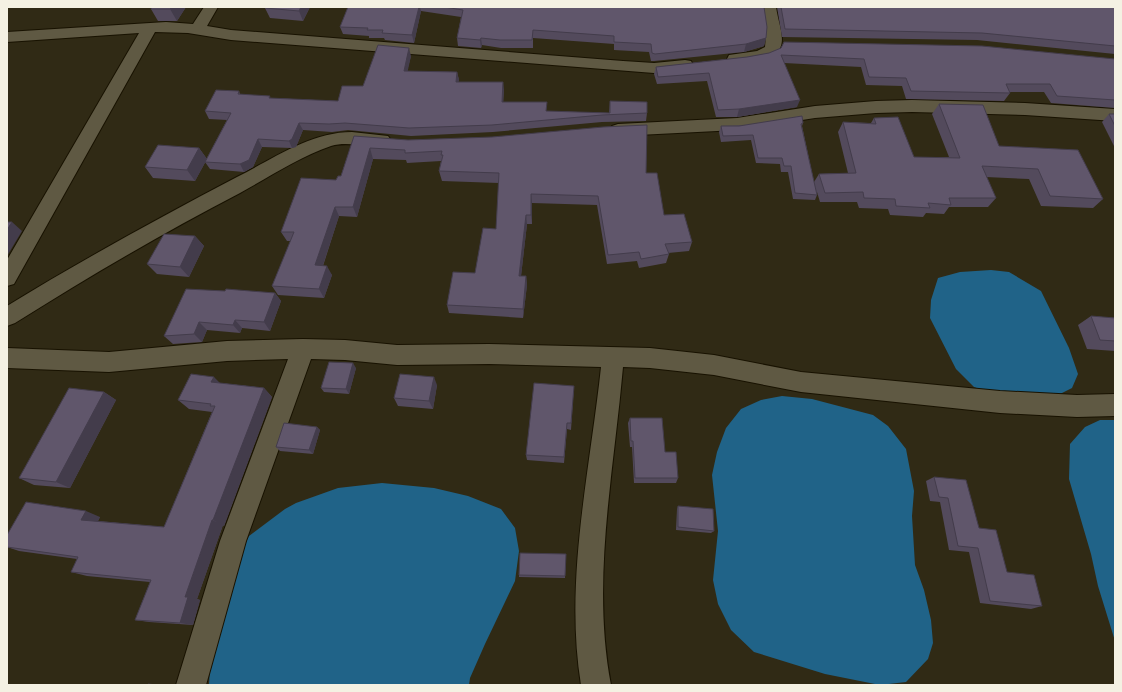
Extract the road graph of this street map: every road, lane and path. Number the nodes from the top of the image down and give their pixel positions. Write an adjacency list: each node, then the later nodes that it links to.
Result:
1 (211, 7): 4 (street)
2 (769, 7): 6 (street)
3 (150, 28): 4 (street); 5 (street); 11 (street)
4 (196, 30): 7 (street)
5 (7, 37)
6 (722, 60)
7 (702, 63)
8 (1115, 115): 9 (street)
9 (602, 130)
10 (397, 142): 12 (street)
11 (7, 278)
12 (7, 318)
13 (303, 350): 14 (street); 15 (street); 17 (street)
14 (613, 357): 16 (street); 18 (street)
15 (7, 358)
16 (1115, 405)
17 (191, 685)
18 (596, 685)

